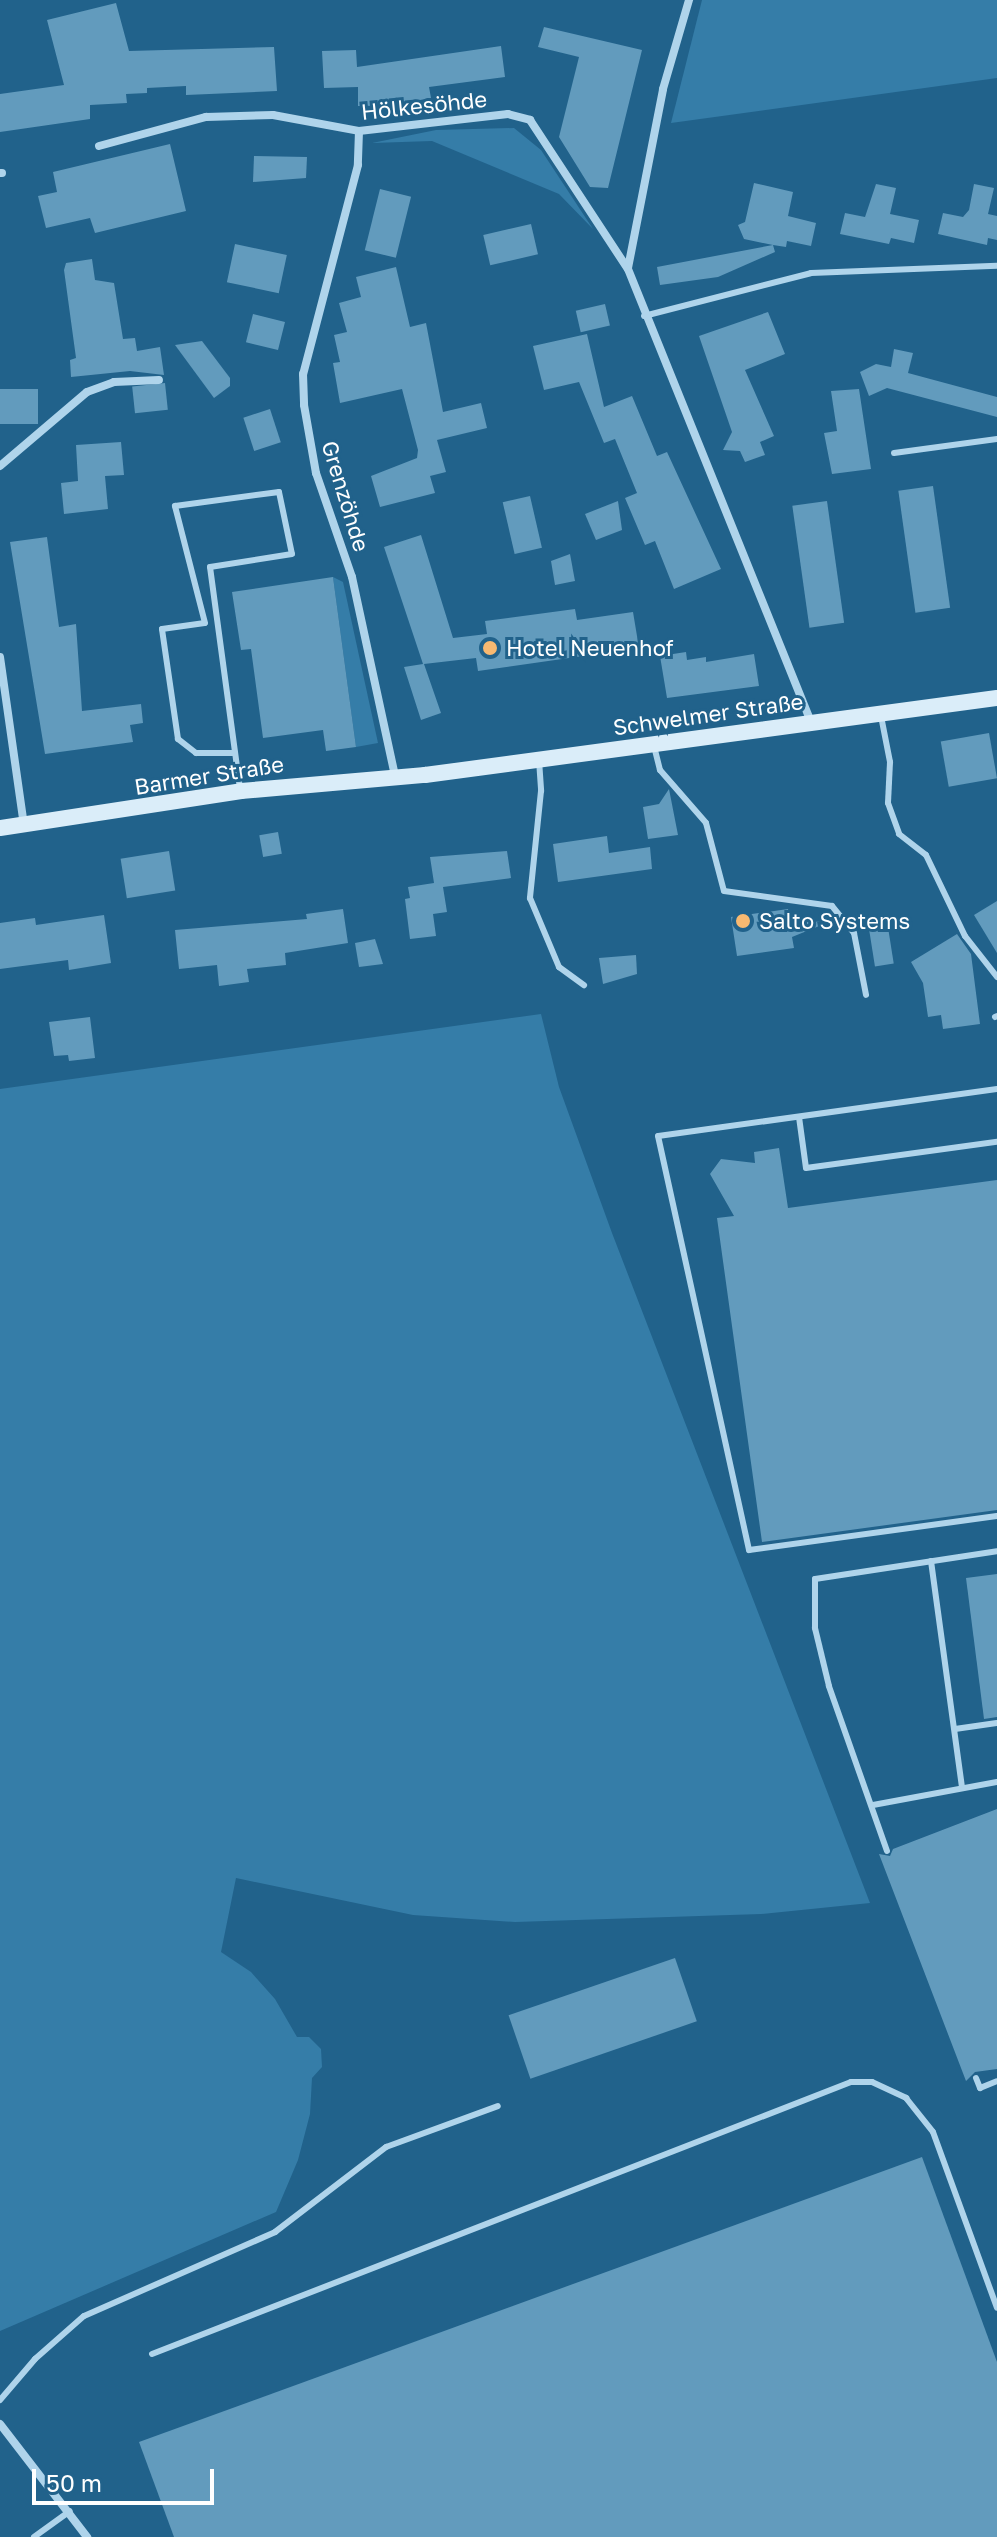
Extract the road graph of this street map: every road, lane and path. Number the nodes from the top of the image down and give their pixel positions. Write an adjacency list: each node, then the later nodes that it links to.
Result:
1 (689, 0): 5 (street, Hölkesöhde)
2 (359, 131): 3 (street, Hölkesöhde); 5 (street, Hölkesöhde); 21 (street, Grenzöhde)
3 (99, 146)
4 (997, 266): 6 (lane)
5 (628, 269): 6 (street, Hölkesöhde)
6 (644, 316): 16 (street, Hölkesöhde)
7 (159, 380): 10 (street)
8 (997, 439): 9 (lane)
9 (894, 453)
10 (0, 466)
11 (205, 623): 12 (lane); 12 (lane); 18 (lane)
12 (218, 624): 18 (lane)
13 (0, 657): 23 (street)
14 (997, 698): 15 (main road, Schwelmer Straße)
15 (881, 714): 16 (main road, Schwelmer Straße); 25 (lane)
16 (811, 723): 17 (main road, Schwelmer Straße)
17 (653, 744): 19 (main road, Schwelmer Straße); 27 (lane)
18 (235, 753): 22 (lane)
19 (539, 759): 20 (main road, Schwelmer Straße); 26 (lane)
20 (425, 775): 21 (main road, Barmer Straße)
21 (395, 776): 22 (main road, Barmer Straße)
22 (241, 791): 23 (main road, Barmer Straße)
23 (24, 826): 24 (main road, Barmer Straße)
24 (0, 828)
25 (997, 977)
26 (584, 985)
27 (866, 995)
28 (997, 1089): 29 (lane)
29 (799, 1117): 30 (lane); 31 (lane)
30 (997, 1142)
31 (997, 1516)
32 (997, 1551): 33 (lane)
33 (931, 1561): 35 (lane); 38 (lane)
34 (997, 1723): 35 (lane)
35 (955, 1729): 37 (lane)
36 (997, 1782): 37 (lane)
37 (962, 1787): 38 (lane)
38 (873, 1805): 39 (lane)
39 (887, 1851)
40 (976, 2078): 41 (lane)
41 (997, 2081)
42 (498, 2106): 45 (lane)
43 (997, 2308): 44 (lane)
44 (152, 2354)
45 (0, 2400)
46 (0, 2424): 47 (street)
47 (70, 2511): 48 (lane); 49 (street)
48 (34, 2537)
49 (87, 2537)

